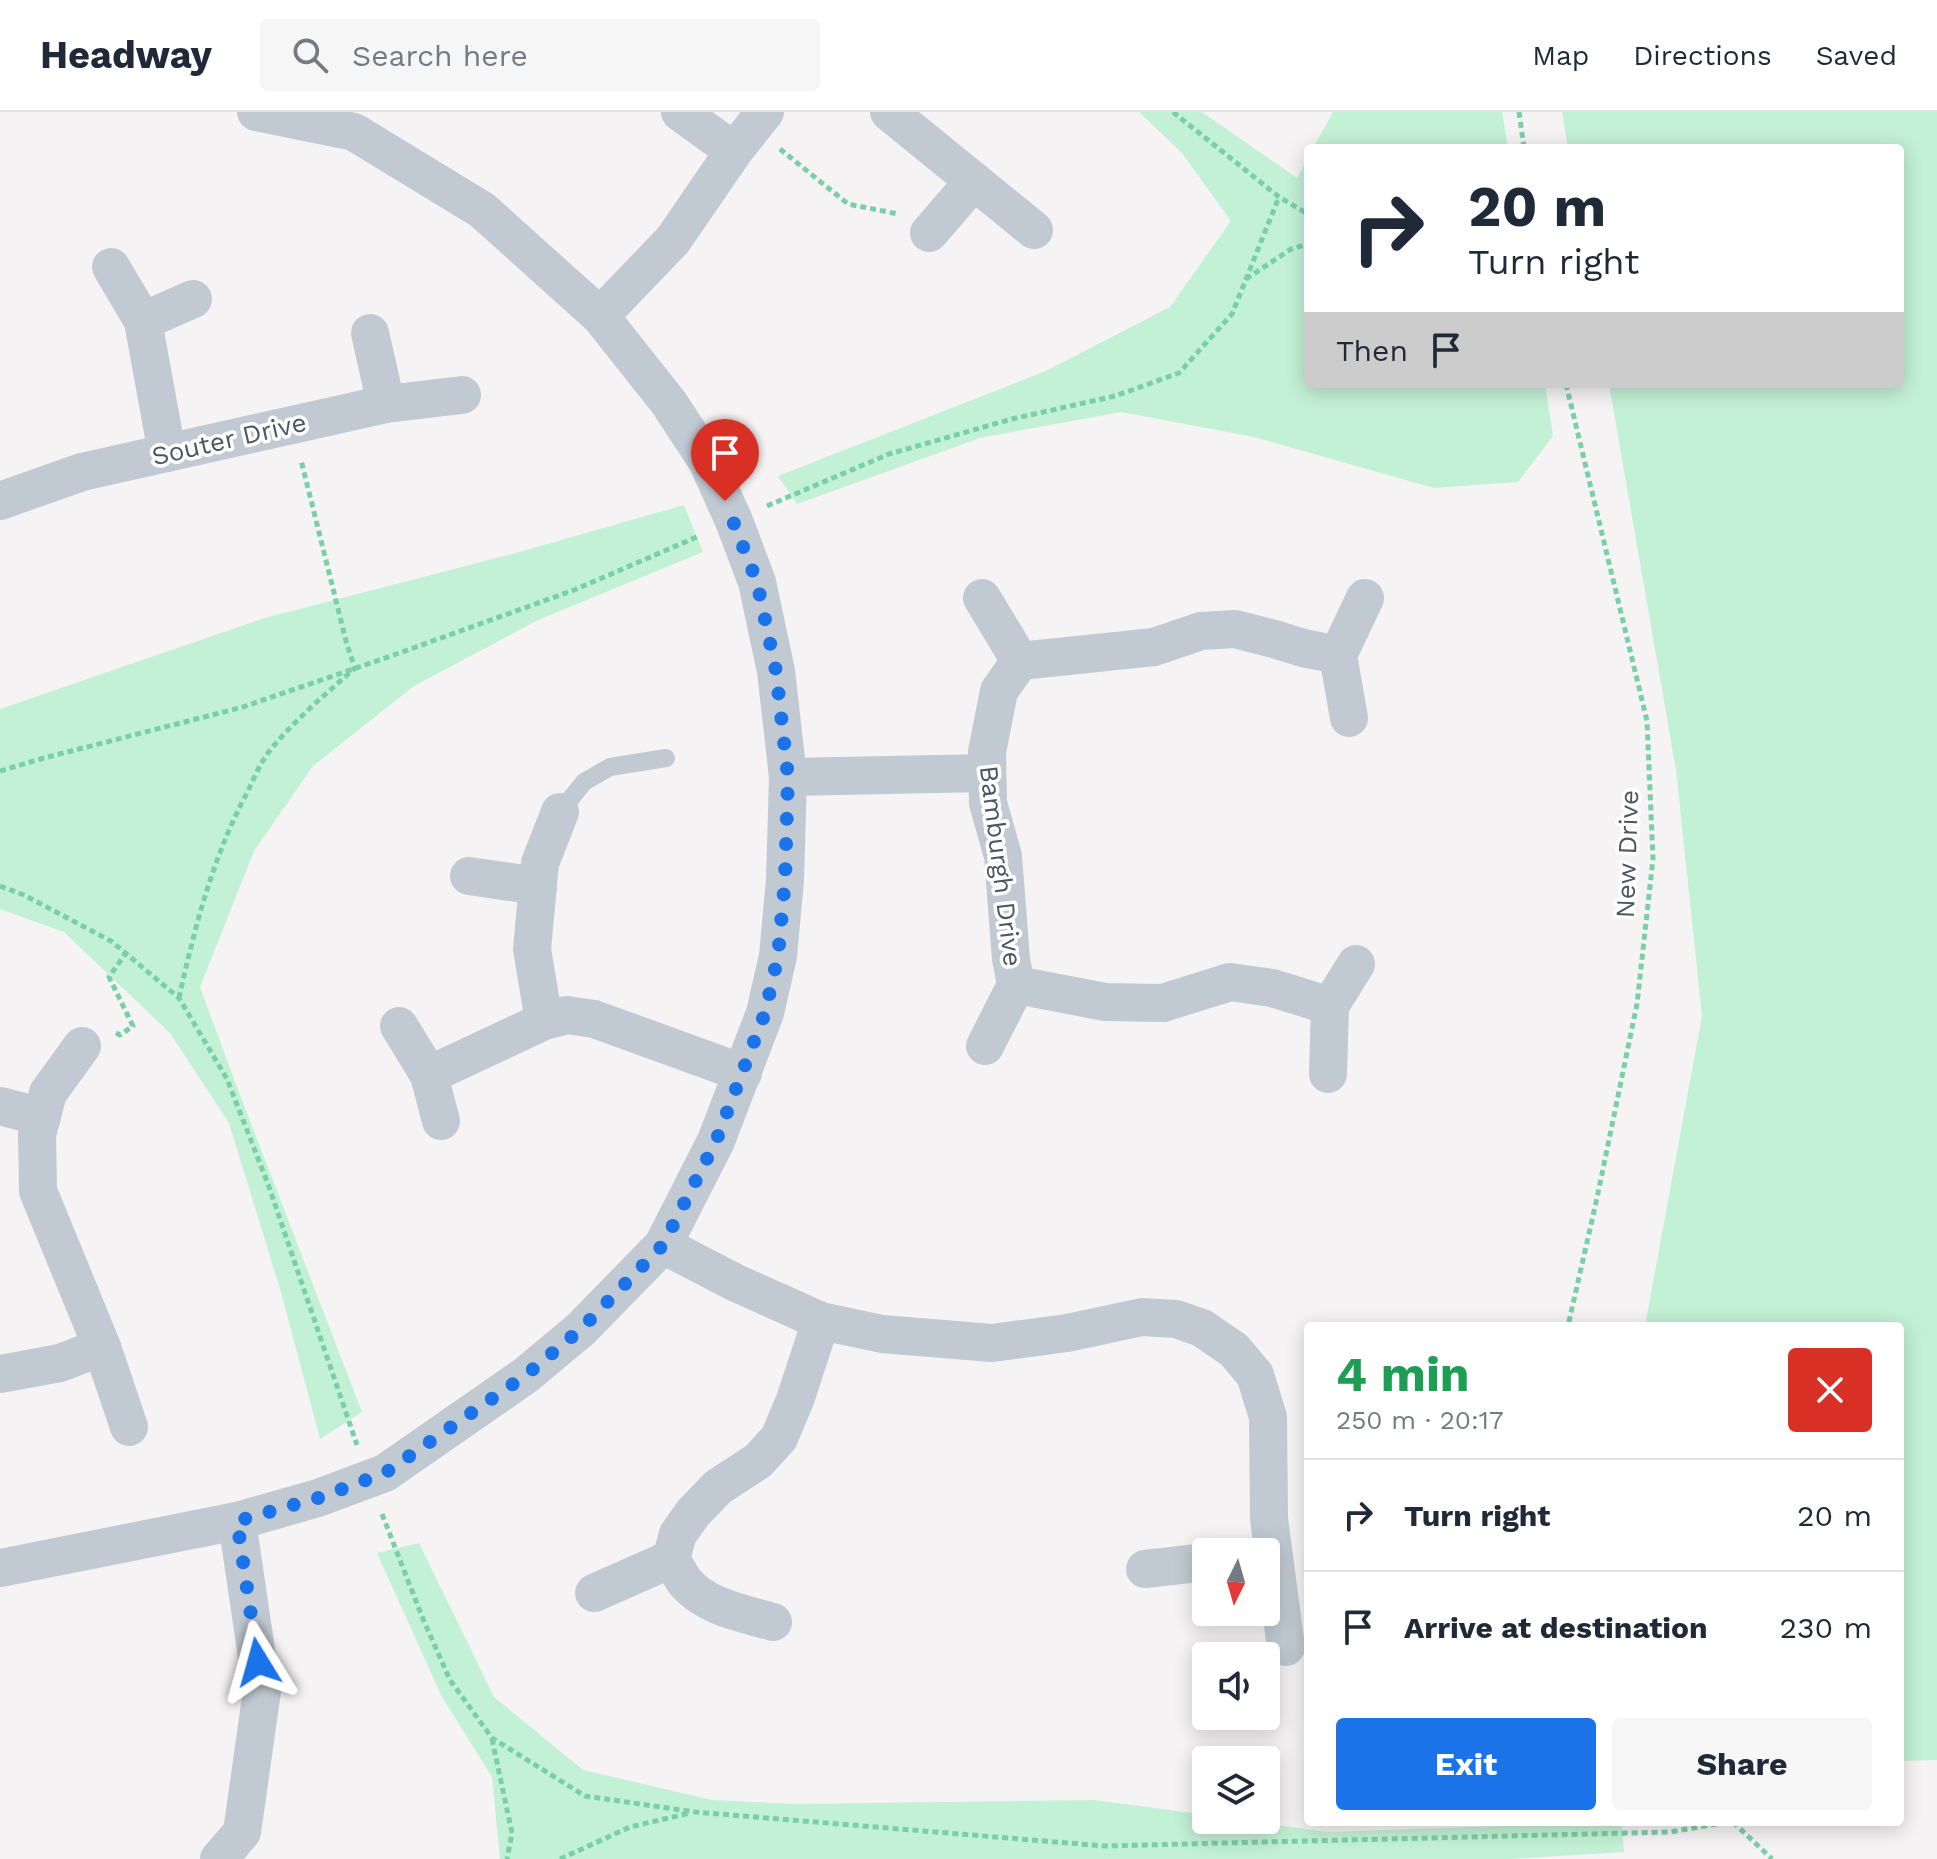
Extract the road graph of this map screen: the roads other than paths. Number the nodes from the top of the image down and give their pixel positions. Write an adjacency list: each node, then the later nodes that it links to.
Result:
1 (256, 112): 10 (street)
2 (680, 112): 4 (street)
3 (889, 112): 5 (street)
4 (750, 130): 10 (street)
5 (974, 181): 6 (street); 7 (street)
6 (1034, 230)
7 (929, 233)
8 (111, 267): 11 (street)
9 (193, 299): 11 (street)
10 (600, 316): 24 (street)
11 (143, 321): 15 (street)
12 (370, 333): 14 (street)
13 (462, 395): 14 (street, Souter Drive)
14 (386, 404): 15 (street, Souter Drive)
15 (167, 453): 16 (street, Souter Drive)
16 (0, 501)
17 (982, 598): 20 (street)
18 (1365, 598): 19 (street)
19 (1338, 655): 20 (street); 21 (street)
20 (1020, 661): 23 (street, Bamburgh Drive)
21 (1349, 718)
22 (666, 758): 25 (lane)
23 (987, 773): 24 (street); 29 (street, Bamburgh Drive)
24 (788, 777): 35 (street)
25 (560, 812): 27 (street)
26 (469, 876): 27 (street)
27 (538, 886): 31 (street)
28 (1356, 964): 30 (street)
29 (1016, 985): 30 (street, Bamburgh Drive); 34 (street)
30 (1330, 1006): 36 (street)
31 (544, 1021): 35 (street); 37 (street)
32 (399, 1026): 37 (street)
33 (82, 1046): 39 (street)
34 (985, 1046)
35 (743, 1073): 41 (street)
36 (1328, 1074)
37 (429, 1075): 40 (street)
38 (0, 1106): 39 (street)
39 (42, 1117): 43 (street)
40 (441, 1121)
41 (663, 1245): 42 (street); 46 (street)
42 (821, 1321): 47 (street); 48 (street)
43 (102, 1347): 44 (street); 45 (street)
44 (0, 1374)
45 (129, 1427)
46 (237, 1521): 50 (street); 56 (street)
47 (1270, 1538)
48 (671, 1559): 52 (street); 54 (street)
49 (1192, 1564): 51 (street)
50 (0, 1568)
51 (1145, 1569)
52 (594, 1593)
53 (1280, 1612): 55 (street)
54 (773, 1622)
55 (1286, 1647)
56 (219, 1859)

